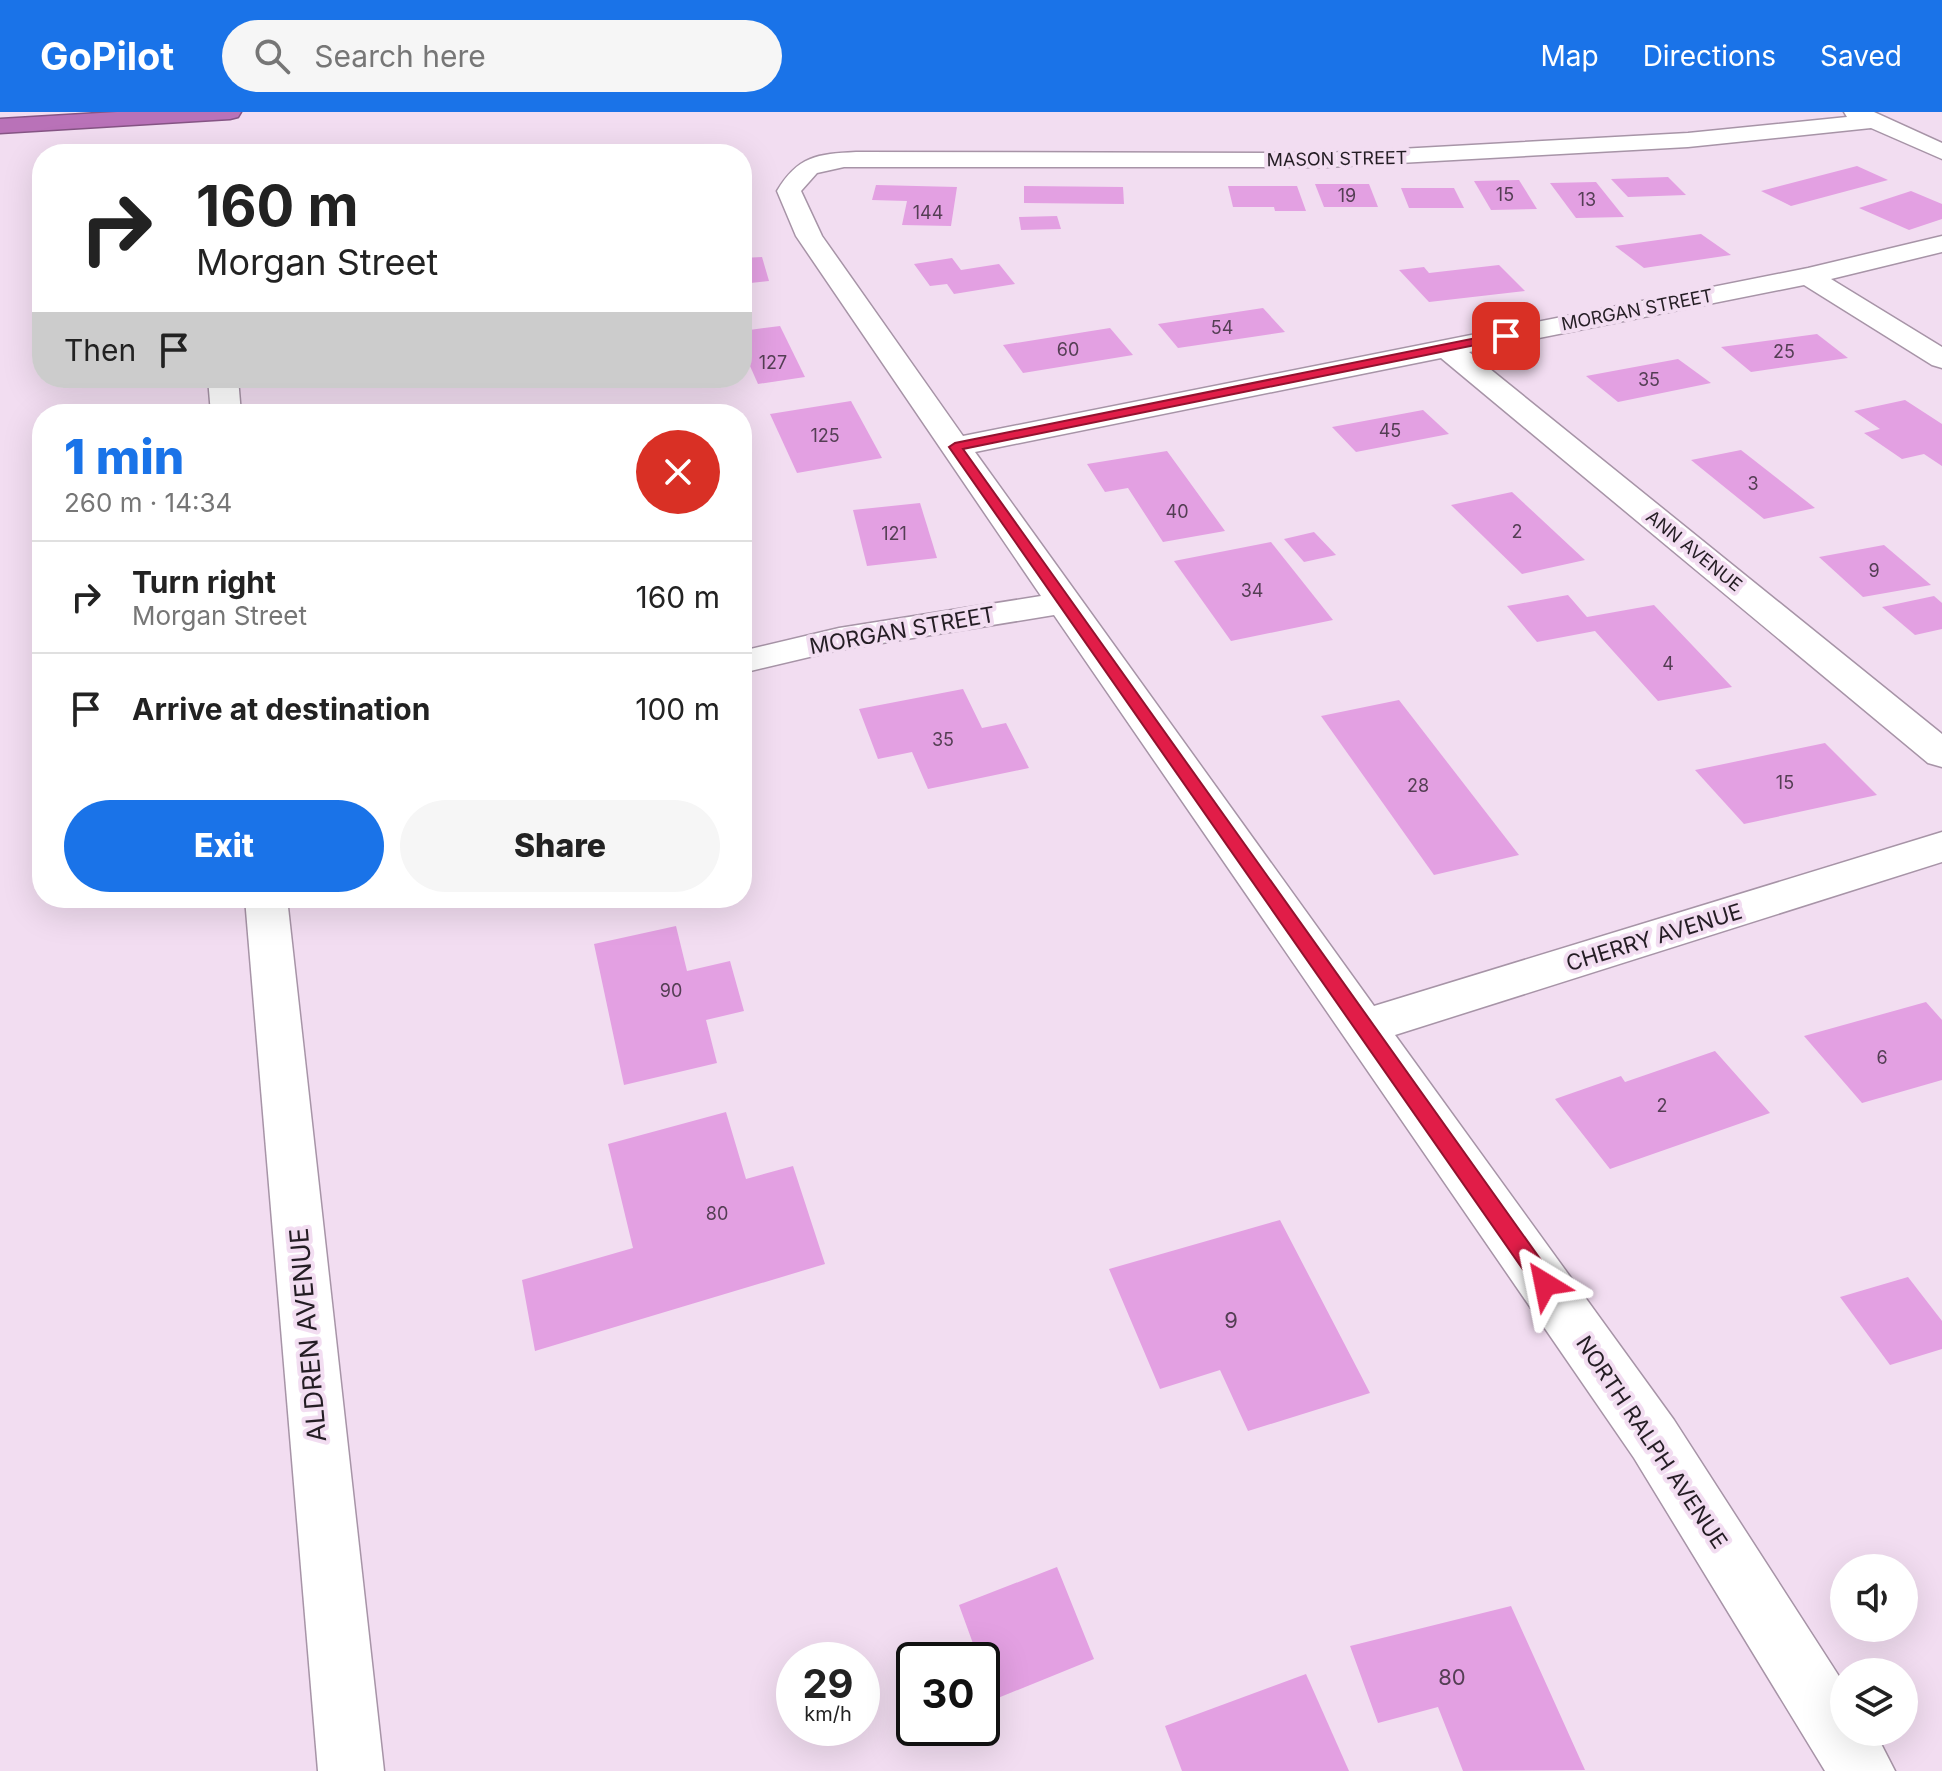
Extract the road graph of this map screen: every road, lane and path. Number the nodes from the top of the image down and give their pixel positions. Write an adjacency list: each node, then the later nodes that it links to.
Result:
1 (230, 112): 3 (highway)
2 (1865, 116): 4 (street); 5 (street, MASON STREET)
3 (0, 126)
4 (1942, 152)
5 (801, 172): 10 (street, NORTH RALPH AVENUE)
6 (1942, 244): 7 (street, MORGAN STREET)
7 (1808, 276): 8 (street, MORGAN STREET); 9 (street)
8 (1446, 348): 10 (street, MORGAN STREET); 13 (street, ANN AVENUE)
9 (1942, 359)
10 (955, 447): 11 (street, NORTH RALPH AVENUE)
11 (1063, 603): 12 (street, MORGAN STREET); 16 (street, NORTH RALPH AVENUE)
12 (752, 660)
13 (1942, 754)
14 (1942, 847): 16 (street, CHERRY AVENUE)
15 (267, 908): 17 (street, ALDREN AVENUE)
16 (1365, 1027): 18 (street, NORTH RALPH AVENUE)
17 (351, 1771)
18 (1862, 1771)

